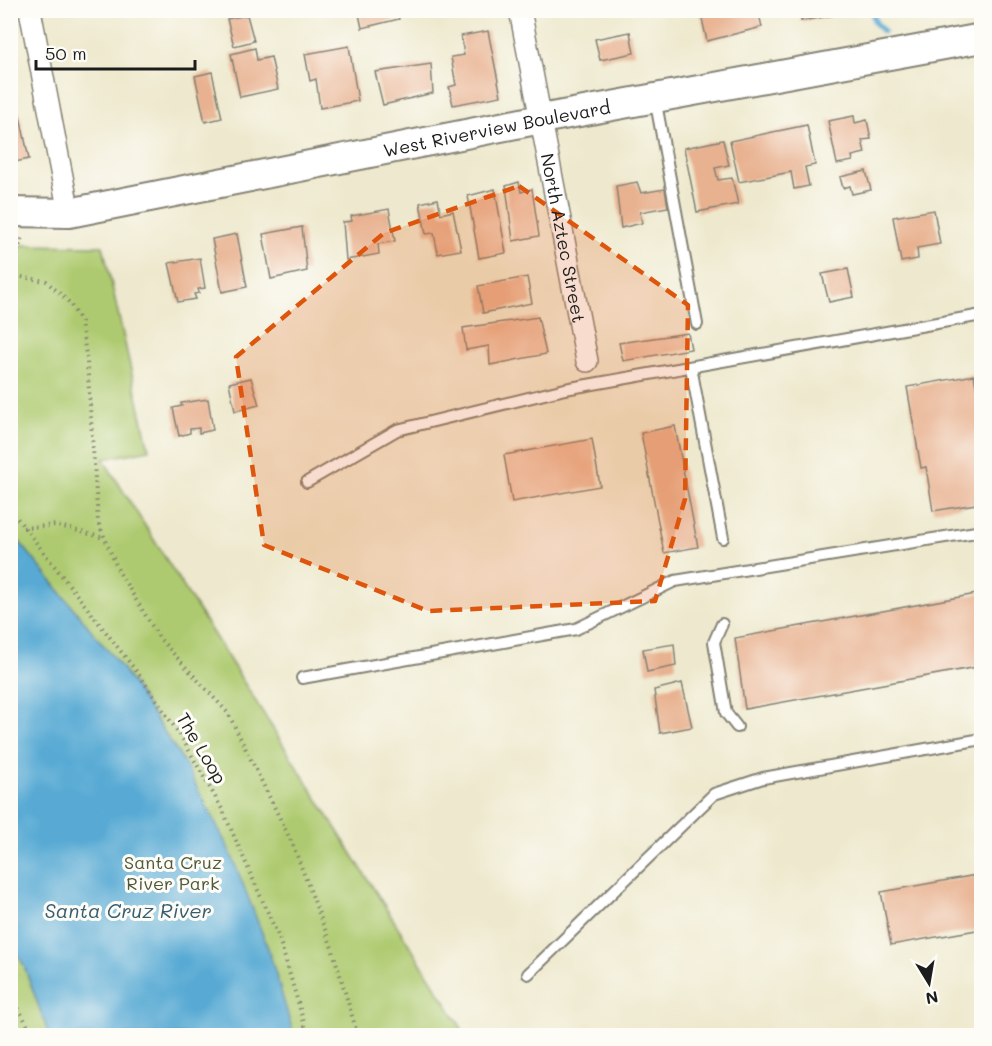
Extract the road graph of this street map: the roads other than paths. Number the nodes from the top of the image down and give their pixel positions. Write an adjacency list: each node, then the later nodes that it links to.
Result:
1 (30, 10): 7 (street)
2 (520, 10): 5 (street, North Aztec Street)
3 (981, 38): 4 (street, West Riverview Boulevard)
4 (655, 98): 5 (street, West Riverview Boulevard); 9 (lane)
5 (541, 119): 7 (street, West Riverview Boulevard); 10 (street, North Aztec Street)
6 (20, 212): 7 (street, West Riverview Boulevard)
7 (69, 213)
8 (981, 315): 11 (lane)
9 (697, 324)
10 (586, 361)
11 (691, 367): 12 (lane); 14 (lane)
12 (307, 482)
13 (981, 531): 16 (lane)
14 (723, 538)
15 (722, 624): 17 (lane)
16 (302, 678)
17 (736, 727)
18 (981, 740): 19 (lane)
19 (528, 974)

